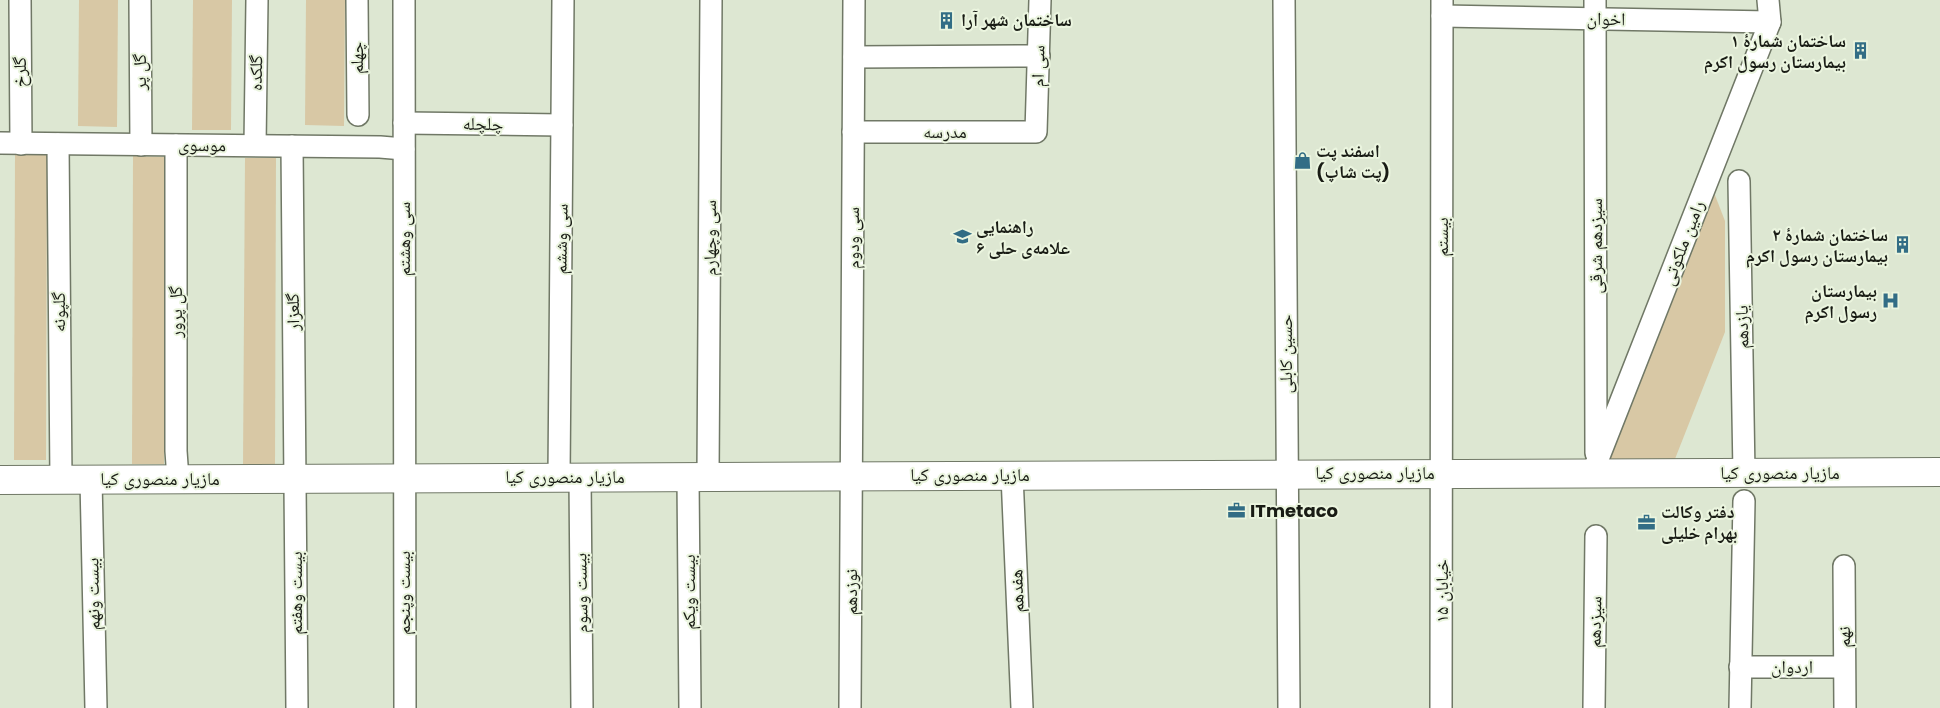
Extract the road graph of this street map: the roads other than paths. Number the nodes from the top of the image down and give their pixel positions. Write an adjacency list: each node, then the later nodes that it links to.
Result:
1 (20, 0): 22 (street, گلرخ)
2 (140, 0): 24 (street, گل پر)
3 (257, 0): 26 (street, گلکده)
4 (357, 0): 17 (street, چهلم)
5 (404, 0): 18 (street, سی وهشتم)
6 (563, 0): 19 (street, سی وششم)
7 (711, 0): 38 (street, سی وچهارم)
8 (854, 0): 16 (street, سی ودوم)
9 (1040, 0): 15 (street, سی ام)
10 (1284, 0): 34 (street, حسین کابلی)
11 (1768, 0): 14 (street)
12 (1442, 8): 13 (street, اخوان); 32 (street, بیستم)
13 (1595, 9): 14 (street, اخوان); 30 (street, سیزدهم شرقی)
14 (1770, 22): 30 (street, رامین ملکوتی)
15 (1038, 56): 16 (street); 21 (street, سی ام)
16 (854, 57): 20 (street, سی ودوم)
17 (358, 115)
18 (404, 123): 19 (street, چلچله); 28 (street, سی وهشتم)
19 (562, 125): 37 (street, سی وششم)
20 (854, 132): 21 (street, مدرسه); 36 (street, سی ودوم)
21 (1036, 132)
22 (10, 143): 23 (street, موسوی)
23 (58, 144): 24 (street, موسوی); 43 (street, گلپونه)
24 (140, 144): 25 (street, موسوی)
25 (176, 145): 26 (street, موسوی); 40 (street, گل پرور)
26 (255, 146): 27 (street, موسوی)
27 (292, 146): 28 (street, موسوی); 41 (street, گلعزار)
28 (404, 149): 39 (street, سی وهشتم)
29 (1739, 182): 33 (street, یازدهم)
30 (1596, 469): 32 (street, مازیار منصوری کیا); 33 (street, مازیار منصوری کیا)
31 (1940, 472): 33 (street, مازیار منصوری کیا)
32 (1442, 473): 34 (street, مازیار منصوری کیا); 58 (street, خیابان ۱۵)
33 (1744, 473)
34 (1287, 474): 35 (street, مازیار منصوری کیا); 57 (street, حسین کابلی)
35 (1012, 475): 36 (street, مازیار منصوری کیا); 56 (street, هفدهم)
36 (852, 476): 38 (street, مازیار منصوری کیا); 55 (street, نوزدهم)
37 (569, 477): 38 (street, مازیار منصوری کیا); 39 (street, مازیار منصوری کیا); 53 (street, بیست وسوم)
38 (698, 477): 54 (street, بیست ویکم)
39 (404, 478): 41 (street, مازیار منصوری کیا); 52 (street, بیست وپنجم)
40 (178, 479): 41 (street, مازیار منصوری کیا); 44 (street, مازیار منصوری کیا)
41 (295, 479): 51 (street, بیست وهفتم)
42 (0, 480): 43 (street, مازیار منصوری کیا)
43 (61, 480): 44 (street, مازیار منصوری کیا)
44 (91, 480): 50 (street, بیست ونهم)
45 (1744, 502): 49 (street)
46 (1596, 536): 59 (street, سیزدهم)
47 (1844, 566): 48 (street, نهم)
48 (1844, 667): 49 (street, اردوان); 61 (street, نهم)
49 (1740, 668): 60 (street)
50 (96, 708)
51 (297, 708)
52 (405, 708)
53 (582, 708)
54 (690, 708)
55 (850, 708)
56 (1022, 708)
57 (1289, 708)
58 (1441, 708)
59 (1594, 708)
60 (1740, 708)
61 (1844, 708)

